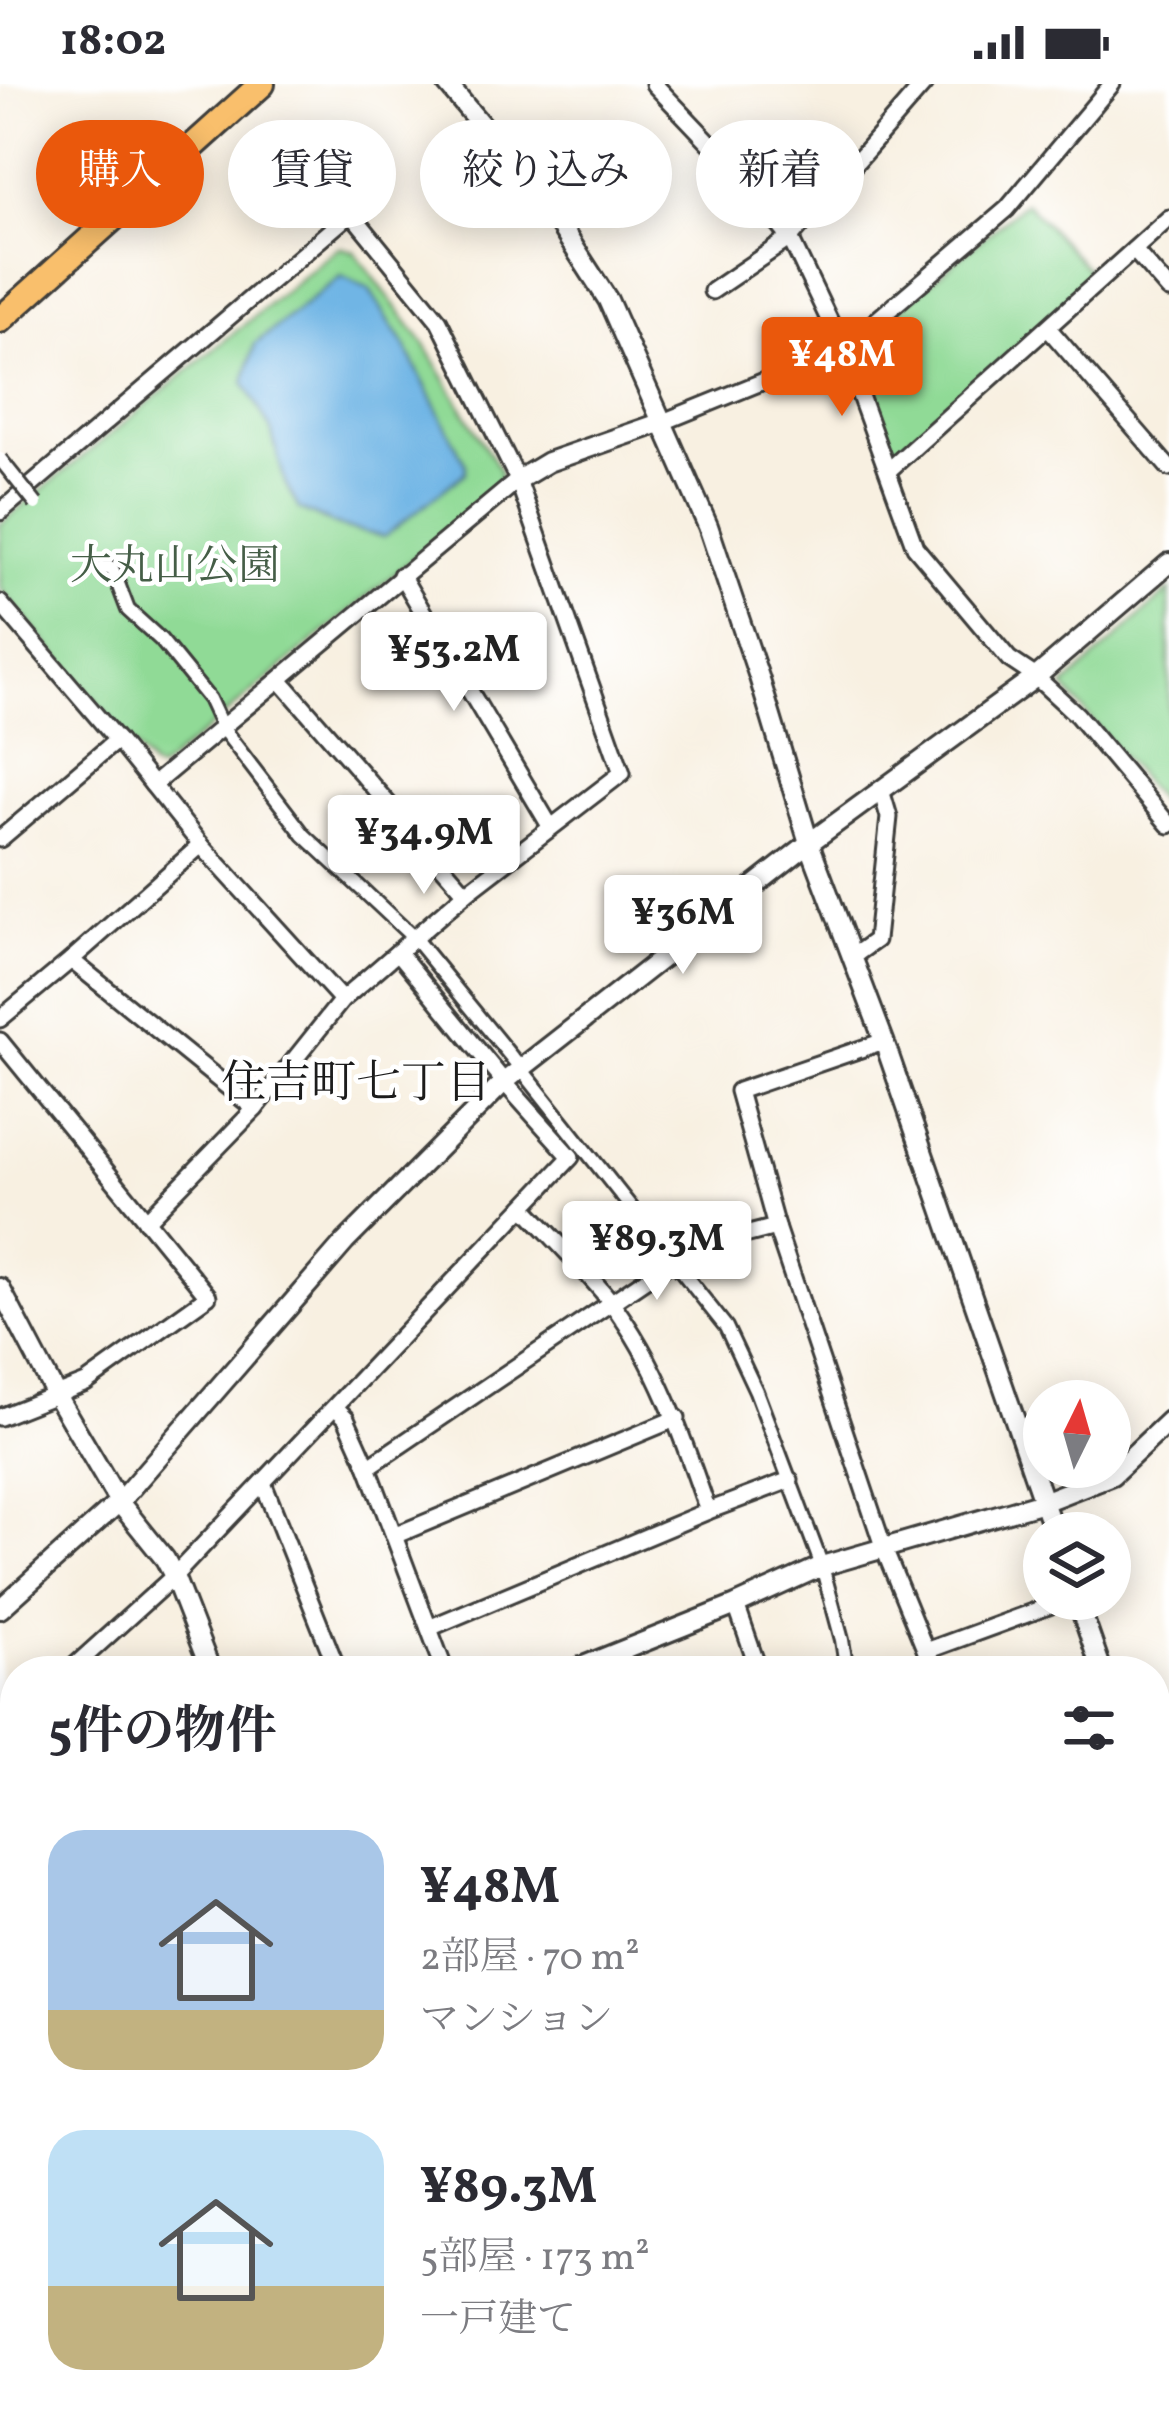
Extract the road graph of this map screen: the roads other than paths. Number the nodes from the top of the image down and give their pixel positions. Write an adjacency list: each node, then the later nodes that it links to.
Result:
1 (262, 84): 11 (main road)
2 (447, 84): 14 (street)
3 (654, 84): 7 (street)
4 (924, 84): 7 (street)
5 (1112, 84): 13 (street)
6 (1169, 218): 8 (street)
7 (790, 238): 10 (street); 13 (street)
8 (1134, 250): 9 (street); 12 (street)
9 (1169, 290)
10 (712, 291)
11 (0, 320)
12 (1048, 328): 16 (street); 17 (street)
13 (843, 349): 14 (street); 17 (street)
14 (663, 422): 18 (street); 34 (street)
15 (0, 459): 19 (street, bridge)
16 (1169, 468)
17 (889, 470): 25 (street)
18 (518, 479): 20 (street); 23 (street); 32 (street)
19 (36, 504)
20 (0, 512)
21 (1169, 562): 25 (street)
22 (102, 568): 27 (street)
23 (401, 575): 26 (street); 32 (street)
24 (0, 603): 28 (street)
25 (1036, 676): 30 (street); 31 (street)
26 (280, 680): 27 (street); 36 (street)
27 (223, 729): 29 (street); 37 (street)
28 (117, 740): 29 (street); 33 (street)
29 (154, 785): 35 (street)
30 (881, 790): 34 (street); 39 (street)
31 (1169, 825)
32 (550, 826): 36 (street)
33 (3, 829)
34 (809, 843): 39 (street); 45 (street)
35 (201, 845): 40 (street); 41 (street)
36 (466, 893): 37 (street)
37 (415, 938): 38 (street); 45 (street)
38 (398, 952): 41 (street); 46 (street)
39 (852, 957): 44 (street)
40 (71, 960): 42 (street); 47 (street)
41 (341, 1000): 47 (street)
42 (0, 1018)
43 (0, 1041): 49 (street)
44 (884, 1041): 50 (street); 63 (street)
45 (523, 1070): 46 (street); 51 (street)
46 (504, 1082): 48 (street); 62 (street)
47 (255, 1109): 49 (street)
48 (524, 1207): 53 (street); 55 (street)
49 (146, 1221): 54 (street)
50 (776, 1227): 51 (street); 67 (street)
51 (674, 1260): 53 (street); 60 (street)
52 (0, 1288): 54 (street)
53 (611, 1302): 57 (street); 59 (street)
54 (56, 1395): 56 (street); 62 (street)
55 (335, 1407): 59 (street); 61 (street)
56 (0, 1417)
57 (676, 1418): 64 (street); 66 (street)
58 (1169, 1421): 63 (street)
59 (368, 1466): 66 (street)
60 (790, 1480): 64 (street); 68 (street)
61 (262, 1484): 69 (street); 78 (street)
62 (119, 1502): 69 (street); 71 (street)
63 (1043, 1502): 65 (street); 67 (street)
64 (708, 1511): 74 (street)
65 (1047, 1512)
66 (396, 1535): 74 (street)
67 (884, 1549): 68 (street); 75 (street)
68 (822, 1566): 70 (street); 82 (street)
69 (174, 1576): 76 (street); 77 (street)
70 (736, 1605): 80 (street); 81 (street)
71 (0, 1609)
72 (1023, 1615): 75 (street)
73 (1084, 1620): 84 (street)
74 (429, 1628): 79 (street)
75 (926, 1651): 83 (street)
76 (86, 1656)
77 (205, 1656)
78 (332, 1656)
79 (439, 1656)
80 (608, 1656)
81 (755, 1656)
82 (845, 1656)
83 (928, 1656)
84 (1097, 1656)

